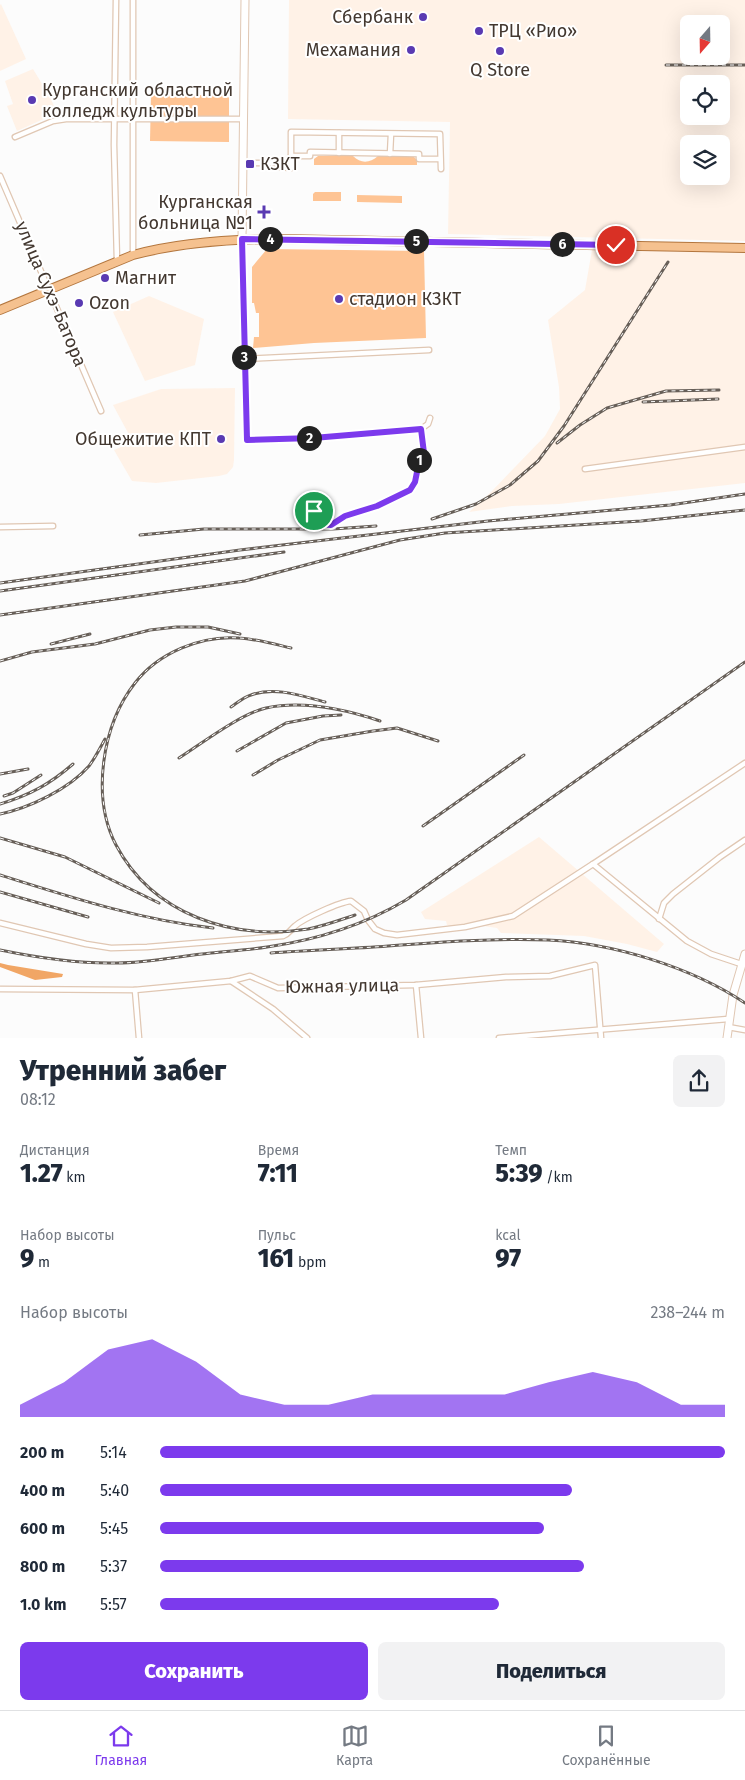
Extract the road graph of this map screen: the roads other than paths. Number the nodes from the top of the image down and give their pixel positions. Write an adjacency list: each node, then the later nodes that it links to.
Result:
1 (116, 0): 4 (street)
2 (133, 0): 5 (street)
3 (244, 0): 6 (street)
4 (115, 119): 5 (street); 9 (street); 20 (street)
5 (133, 119): 6 (street); 19 (street)
6 (244, 119): 14 (street)
7 (339, 133): 8 (street); 10 (street); 12 (street)
8 (391, 134): 11 (street); 13 (street)
9 (15, 137)
10 (339, 153): 11 (street); 12 (street)
11 (390, 154): 13 (street)
12 (291, 156): 14 (street)
13 (440, 159): 15 (street)
14 (243, 163): 17 (street)
15 (441, 169)
16 (0, 176): 21 (street, улица Сухэ-Батора)
17 (242, 239): 18 (main road); 19 (main road); 24 (street)
18 (745, 248)
19 (133, 255): 20 (main road)
20 (117, 261): 21 (main road)
21 (49, 290): 22 (main road); 25 (street, улица Сухэ-Батора)
22 (0, 310)
23 (429, 350): 24 (street)
24 (244, 359): 27 (street)
25 (101, 411)
26 (430, 418): 27 (street)
27 (421, 429): 30 (street)
28 (745, 447): 29 (street)
29 (585, 469)
30 (314, 511)
31 (52, 526): 32 (street)
32 (0, 527)
33 (745, 763): 35 (street)
34 (745, 840): 36 (street)
35 (593, 864): 36 (street); 37 (street)
36 (659, 919): 39 (street)
37 (0, 923)
38 (745, 954): 39 (street)
39 (741, 964): 44 (street)
40 (231, 981): 41 (street, Южная улица); 43 (street, Южная улица); 48 (street)
41 (416, 985): 45 (street, Южная улица); 49 (street)
42 (0, 988): 43 (street, Южная улица)
43 (135, 990): 47 (street)
44 (728, 1023): 45 (street); 46 (street); 52 (street)
45 (601, 1030): 50 (street); 51 (street)
46 (745, 1030)
47 (139, 1038)
48 (308, 1038)
49 (422, 1038)
50 (499, 1038)
51 (602, 1038)
52 (726, 1038)

